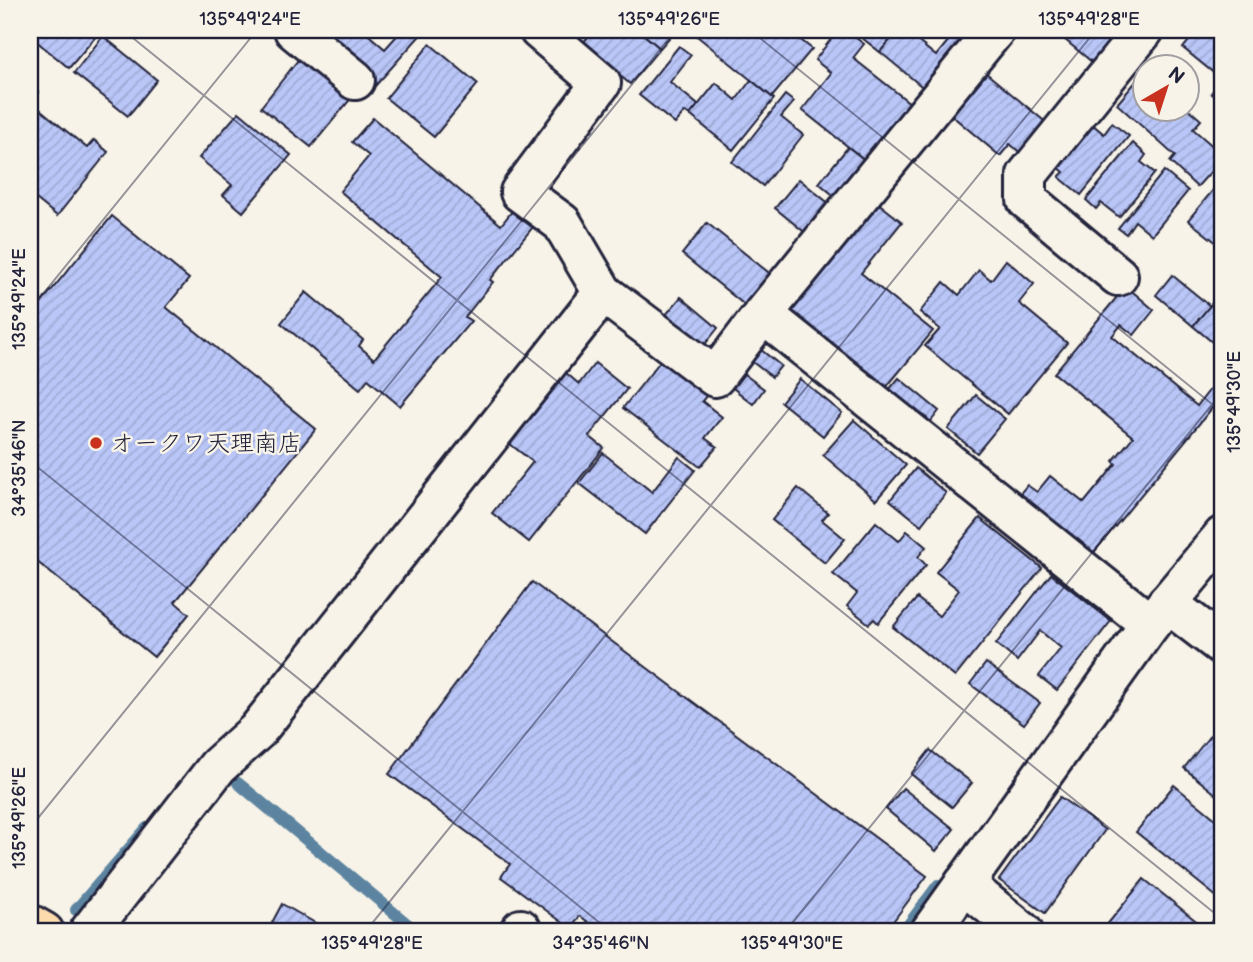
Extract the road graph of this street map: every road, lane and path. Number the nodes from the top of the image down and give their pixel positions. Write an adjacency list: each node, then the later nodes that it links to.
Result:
1 (294, 30): 5 (street)
2 (539, 30): 7 (street)
3 (995, 30): 8 (street)
4 (1144, 30): 6 (street)
5 (355, 80)
6 (1118, 276)
7 (603, 293): 8 (street); 15 (street)
8 (763, 314): 10 (street)
9 (1223, 536): 10 (street)
10 (1159, 613): 11 (street); 12 (street)
11 (1223, 646)
12 (964, 884): 16 (street); 17 (street)
13 (30, 924): 14 (highway)
14 (44, 932)
15 (89, 932)
16 (930, 932)
17 (1023, 932)

